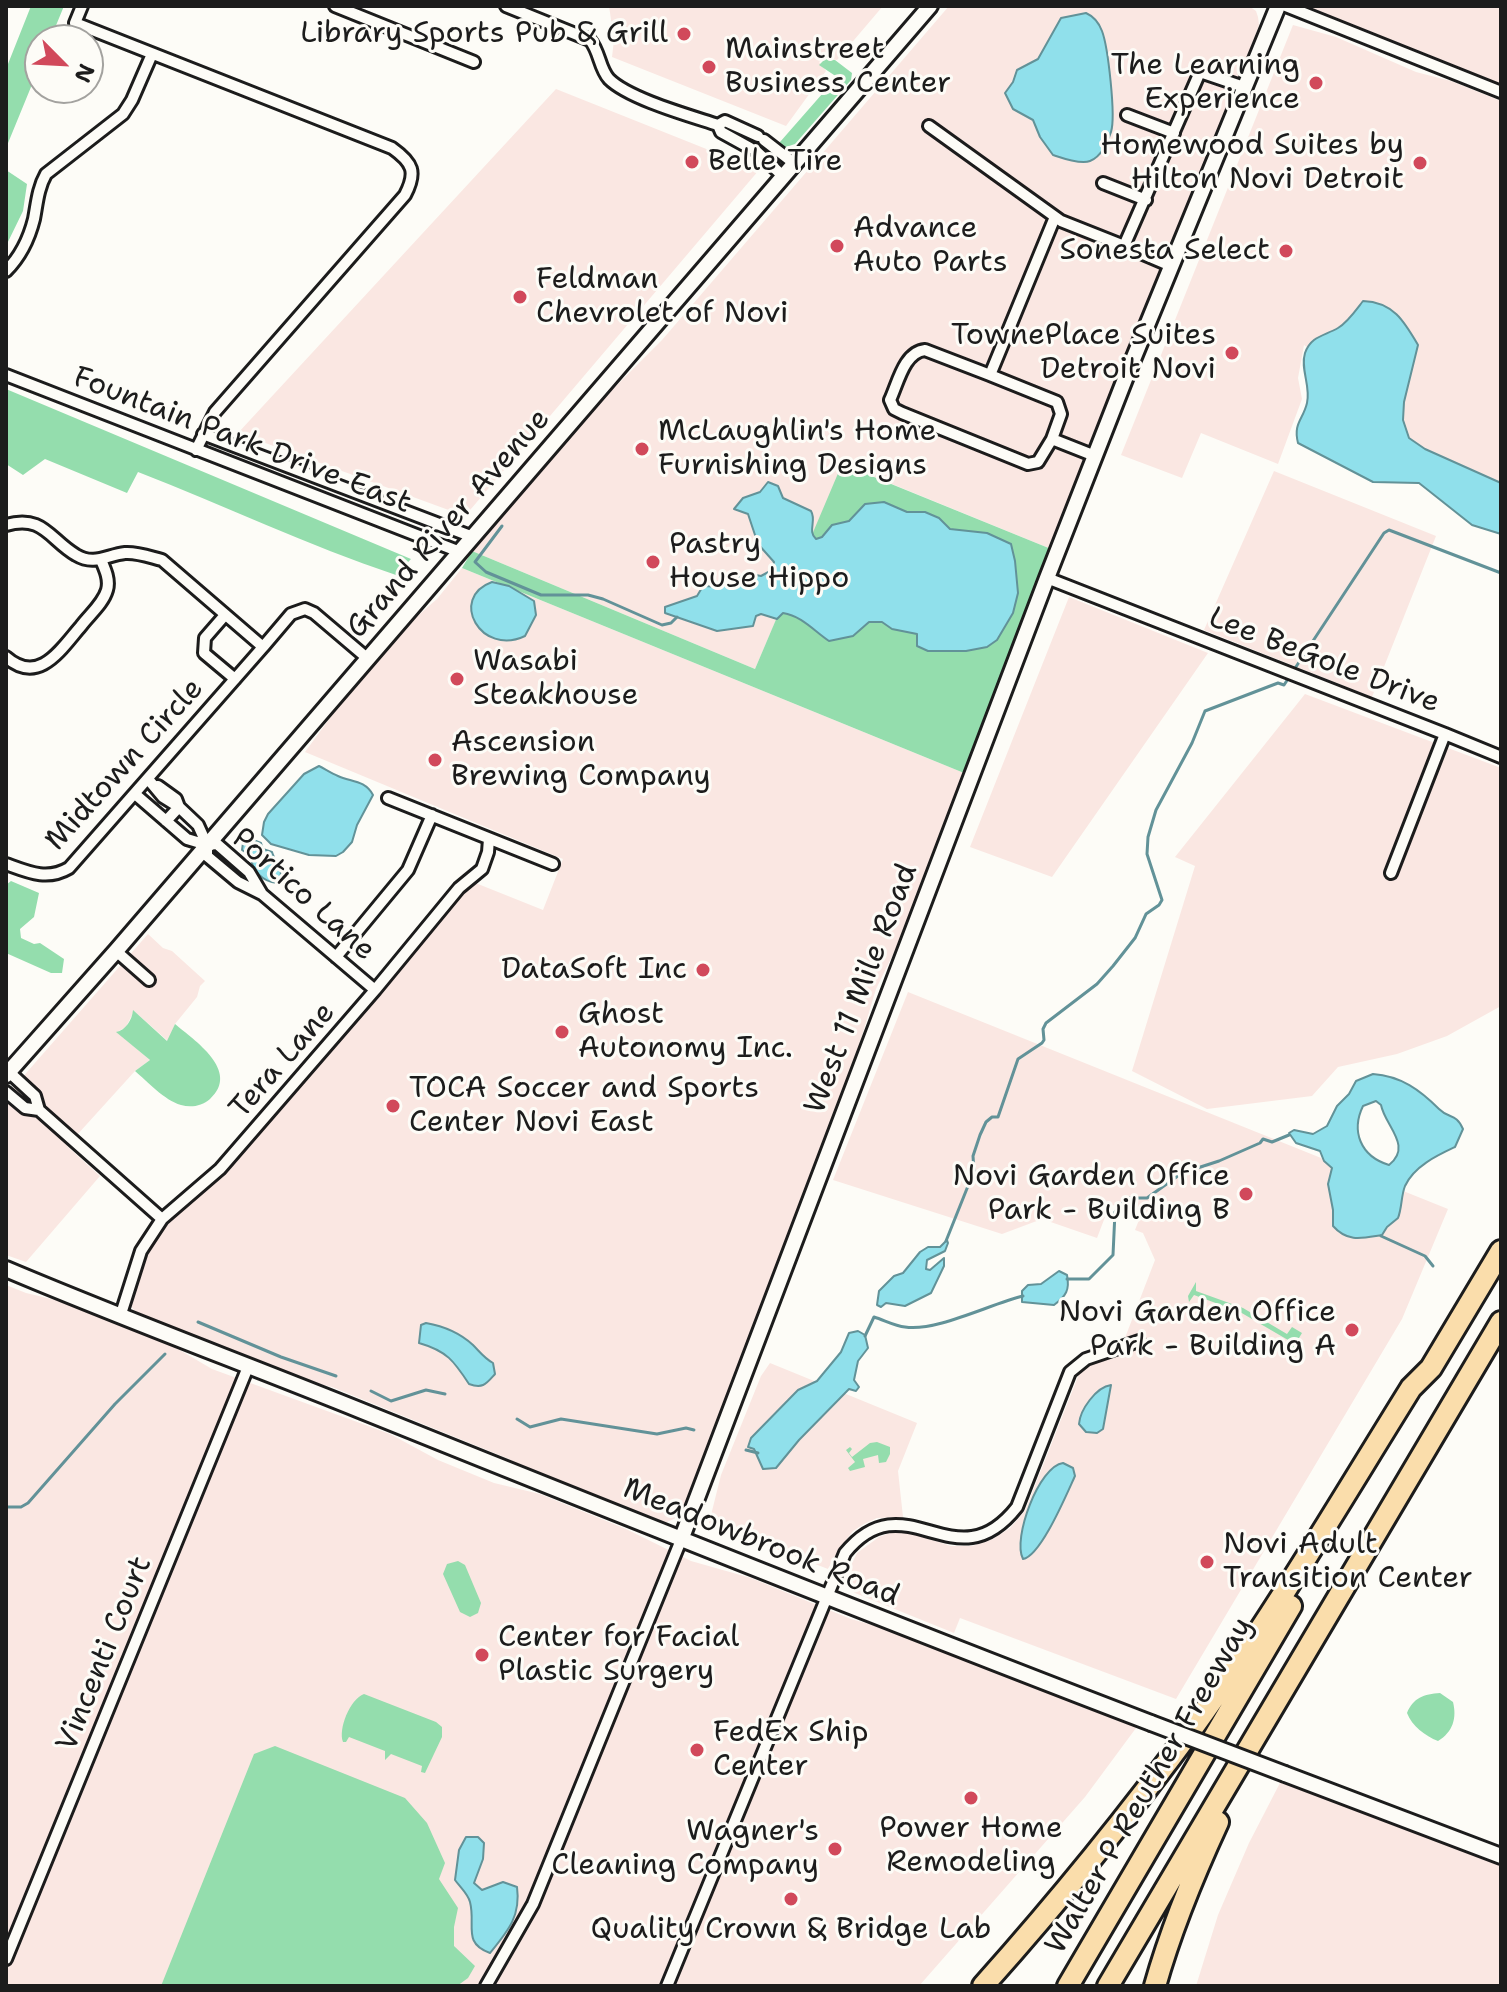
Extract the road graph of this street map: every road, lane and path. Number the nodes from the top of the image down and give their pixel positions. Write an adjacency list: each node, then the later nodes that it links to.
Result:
1 (82, 6): 7 (street)
2 (335, 6): 8 (street)
3 (506, 6): 12 (street)
4 (930, 6): 15 (street, Grand River Avenue)
5 (1278, 6): 9 (street, West 11 Mile Road)
6 (1286, 6): 10 (street)
7 (152, 54): 22 (street); 25 (street)
8 (474, 62)
9 (1244, 87): 14 (street); 21 (street, West 11 Mile Road)
10 (1501, 92)
11 (1127, 115): 14 (street)
12 (718, 125): 15 (street); 16 (street)
13 (929, 126): 19 (street)
14 (1174, 133): 18 (street)
15 (795, 164): 16 (street, Grand River Avenue)
16 (784, 177): 30 (street, Grand River Avenue)
17 (1103, 183): 18 (street)
18 (1146, 200): 20 (street)
19 (1055, 217): 20 (street); 24 (street)
20 (1124, 246): 21 (street)
21 (1171, 266): 28 (street, West 11 Mile Road)
22 (6, 271)
23 (6, 375): 27 (street, Fountain Park Drive East)
24 (990, 375): 26 (street); 26 (street)
25 (203, 434): 27 (street); 30 (street, Fountain Park Drive East)
26 (1052, 439): 28 (street)
27 (196, 450): 31 (street, Fountain Park Drive East)
28 (1095, 456): 33 (street, West 11 Mile Road)
29 (6, 525): 32 (street)
30 (473, 537): 31 (street, Grand River Avenue)
31 (460, 552): 37 (street, Grand River Avenue)
32 (101, 560): 34 (street); 36 (street)
33 (1047, 578): 39 (street, Lee BeGole Drive); 68 (street, West 11 Mile Road)
34 (225, 615): 35 (street); 38 (street)
35 (263, 647): 37 (street, Midtown Circle); 38 (street, Midtown Circle)
36 (6, 657)
37 (367, 658): 48 (street, Grand River Avenue)
38 (235, 679): 41 (street, Midtown Circle)
39 (1445, 734): 40 (street); 51 (street, Lee BeGole Drive)
40 (1501, 757)
41 (151, 782): 42 (street, Midtown Circle); 44 (street)
42 (135, 794): 46 (street); 49 (street, Midtown Circle)
43 (388, 798): 45 (street)
44 (179, 807): 46 (street); 48 (street)
45 (432, 815): 47 (street); 54 (street)
46 (166, 821): 48 (street)
47 (489, 839): 50 (street); 56 (street, Tera Lane)
48 (207, 850): 52 (street); 52 (street, Portico Lane); 53 (street, Grand River Avenue)
49 (6, 864)
50 (553, 864)
51 (1391, 873)
52 (262, 894): 54 (street, Portico Lane)
53 (116, 951): 55 (street); 57 (street, Grand River Avenue)
54 (336, 957): 56 (street, Portico Lane)
55 (149, 980)
56 (375, 990): 60 (street, Tera Lane)
57 (7, 1074): 59 (street)
58 (6, 1092): 59 (street)
59 (39, 1110): 60 (street)
60 (162, 1219): 63 (street, Tera Lane)
61 (1501, 1251): 67 (highway)
62 (6, 1269): 63 (street, Meadowbrook Road)
63 (120, 1317): 66 (street, Meadowbrook Road)
64 (1501, 1322): 70 (highway)
65 (1139, 1341): 69 (street)
66 (248, 1367): 68 (street, Meadowbrook Road); 72 (street, Vincenti Court)
67 (1431, 1368): 75 (highway); 76 (highway, Walter P Reuther Freeway)
68 (681, 1540): 69 (street, Meadowbrook Road); 73 (street, West 11 Mile Road)
69 (826, 1597): 71 (street, Meadowbrook Road, bridge); 74 (street)
70 (1246, 1752): 77 (highway); 78 (highway)
71 (1501, 1856)
72 (6, 1959)
73 (486, 1986)
74 (667, 1986)
75 (983, 1986)
76 (1068, 1986)
77 (1108, 1986)
78 (1155, 1986)

